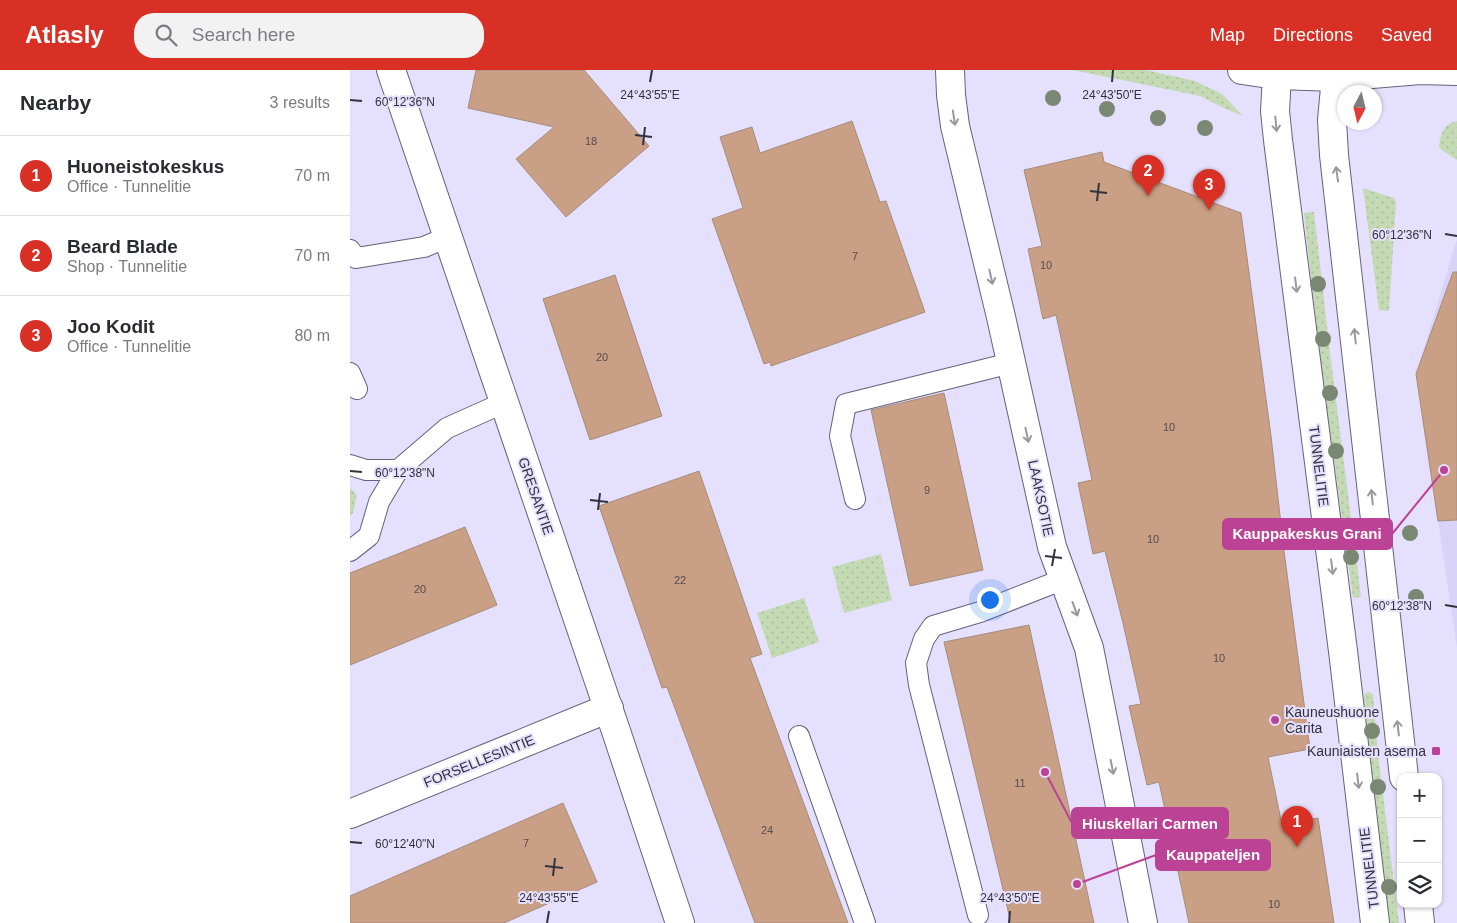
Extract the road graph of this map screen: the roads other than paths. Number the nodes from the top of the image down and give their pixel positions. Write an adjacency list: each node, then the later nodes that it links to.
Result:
1 (391, 70): 7 (street, GRESANTIE)
2 (950, 70): 9 (street, LAAKSOTIE, one-way to 9)
3 (1242, 70): 5 (street)
4 (1457, 71): 6 (street)
5 (1279, 72): 6 (street); 25 (street, TUNNELITIE, one-way to 25)
6 (1334, 73): 18 (street, one-way to 6)
7 (448, 238): 8 (lane); 10 (street, GRESANTIE)
8 (352, 258)
9 (1011, 363): 13 (lane); 15 (street, LAAKSOTIE, one-way to 15)
10 (503, 402): 12 (lane); 16 (street, GRESANTIE)
11 (350, 466): 12 (lane)
12 (398, 470): 14 (lane)
13 (855, 499)
14 (350, 551)
15 (1064, 579): 21 (lane); 24 (street, LAAKSOTIE, one-way to 24)
16 (608, 708): 19 (street, FORSELLESINTIE); 22 (street, GRESANTIE)
17 (800, 736): 23 (lane)
18 (1404, 773)
19 (350, 814)
20 (1418, 908): 26 (street)
21 (978, 916)
22 (680, 923)
23 (865, 923)
24 (1143, 923)
25 (1376, 923)
26 (1420, 923)

